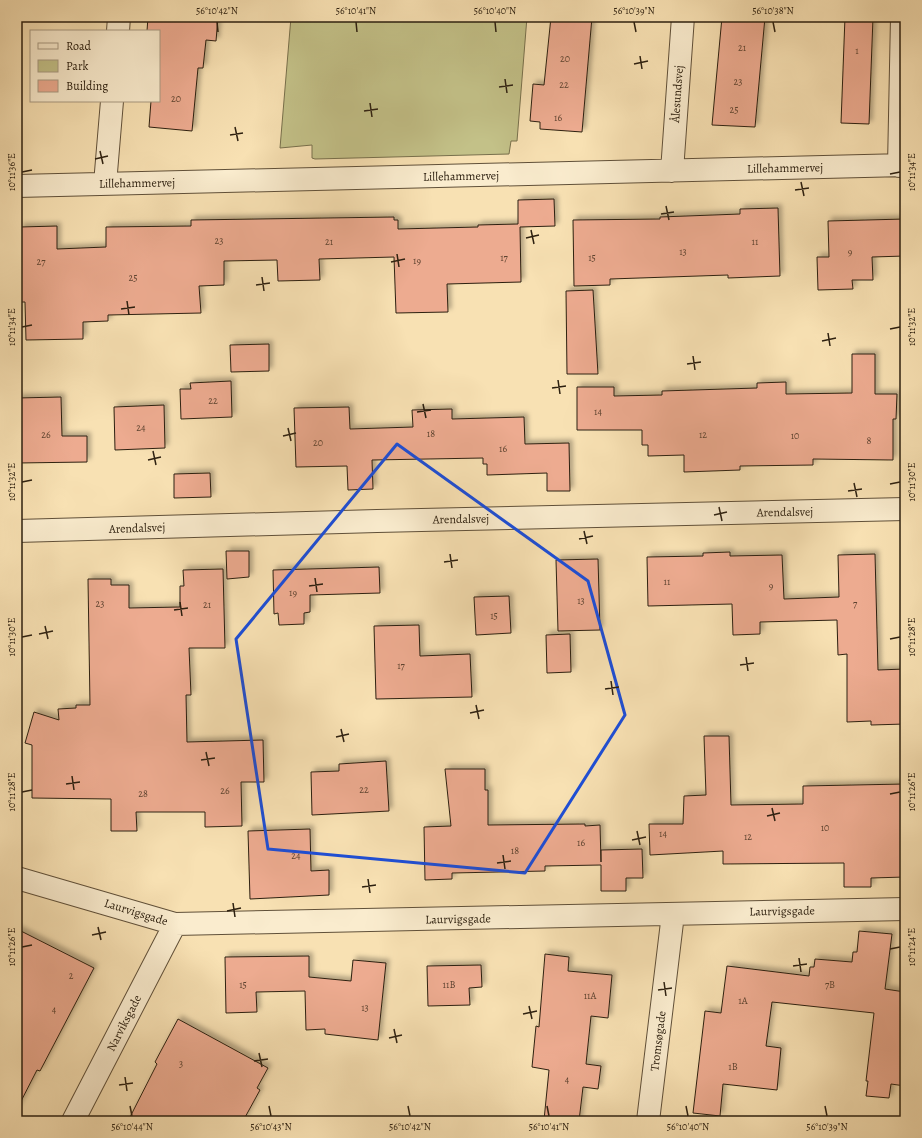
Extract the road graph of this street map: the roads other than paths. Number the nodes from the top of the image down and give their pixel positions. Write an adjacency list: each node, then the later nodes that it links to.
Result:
1 (119, 17): 4 (street)
2 (683, 17): 7 (street, Ålesundsvej)
3 (902, 17): 6 (street)
4 (118, 30)
5 (112, 102): 8 (street)
6 (902, 166): 7 (street, Lillehammervej)
7 (672, 171): 8 (street, Lillehammervej)
8 (105, 184): 9 (street, Lillehammervej)
9 (17, 186)
10 (905, 509): 11 (street, Arendalsvej)
11 (17, 531)
12 (17, 878): 15 (street, Laurvigsgade)
13 (905, 909): 14 (street, Laurvigsgade)
14 (674, 914): 15 (street, Laurvigsgade); 17 (street, Tromsøgade)
15 (175, 924): 16 (street, Narviksgade)
16 (73, 1121)
17 (648, 1121)

